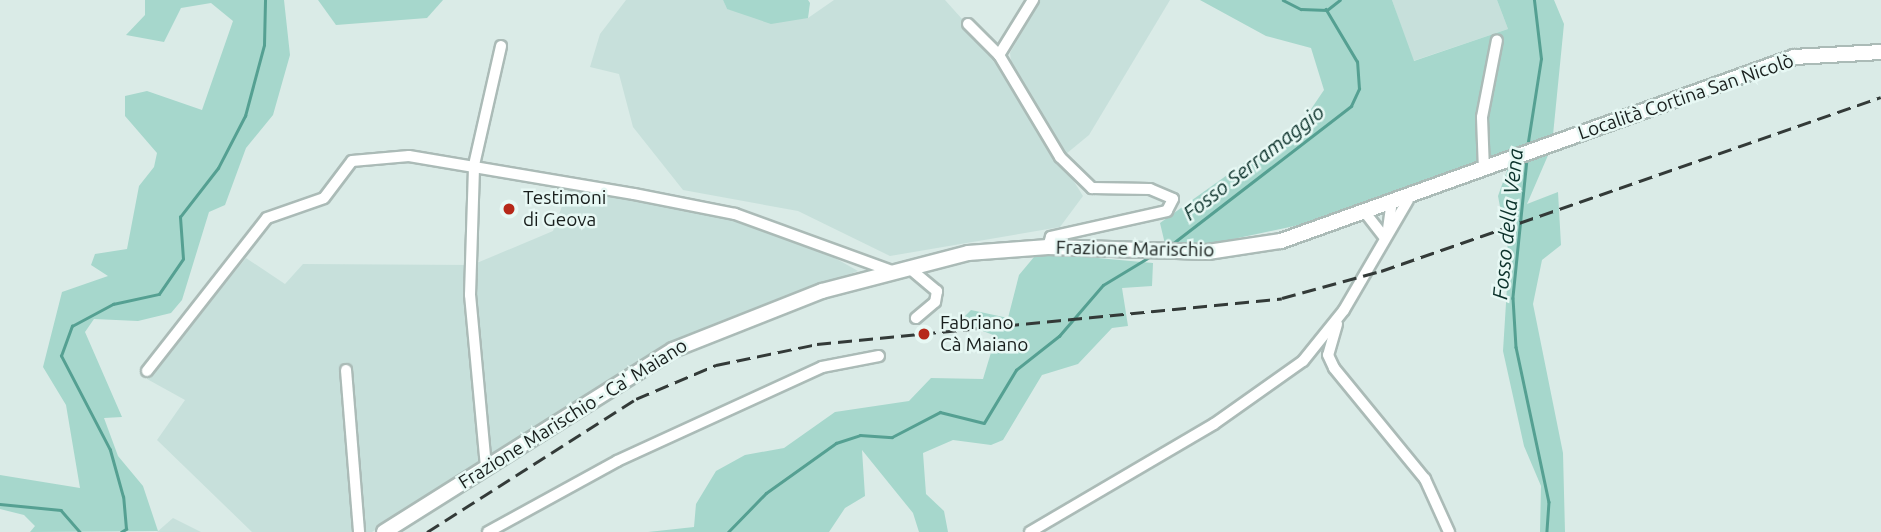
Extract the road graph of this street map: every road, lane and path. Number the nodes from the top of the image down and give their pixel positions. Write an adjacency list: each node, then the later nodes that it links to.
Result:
1 (1033, 0): 6 (street)
2 (968, 24): 6 (street)
3 (1497, 40): 9 (street)
4 (501, 46): 8 (street)
5 (1881, 51): 7 (main road, Località Cortina San Nicolò)
6 (999, 55): 14 (street)
7 (1529, 152): 9 (main road, Frazione Marischio)
8 (474, 165): 16 (street); 21 (street); 22 (street)
9 (1484, 170): 10 (main road, Frazione Marischio)
10 (1408, 200): 11 (main road, Frazione Marischio); 13 (street)
11 (1391, 207): 12 (main road, Frazione Marischio); 13 (street)
12 (1367, 215): 13 (street); 14 (main road, Frazione Marischio)
13 (1384, 241): 17 (street)
14 (1048, 247): 15 (main road, Frazione Marischio)
15 (905, 265): 16 (main road, Frazione Marischio); 18 (street)
16 (889, 270): 22 (main road, Frazione Marischio - Ca' Maiano)
17 (1339, 317): 26 (street); 27 (street)
18 (916, 318)
19 (879, 356): 25 (street)
20 (346, 370): 23 (street)
21 (147, 371)
22 (486, 467): 24 (main road, Frazione Marischio - Ca' Maiano)
23 (359, 532)
24 (384, 532)
25 (488, 532)
26 (1030, 532)
27 (1449, 532)

